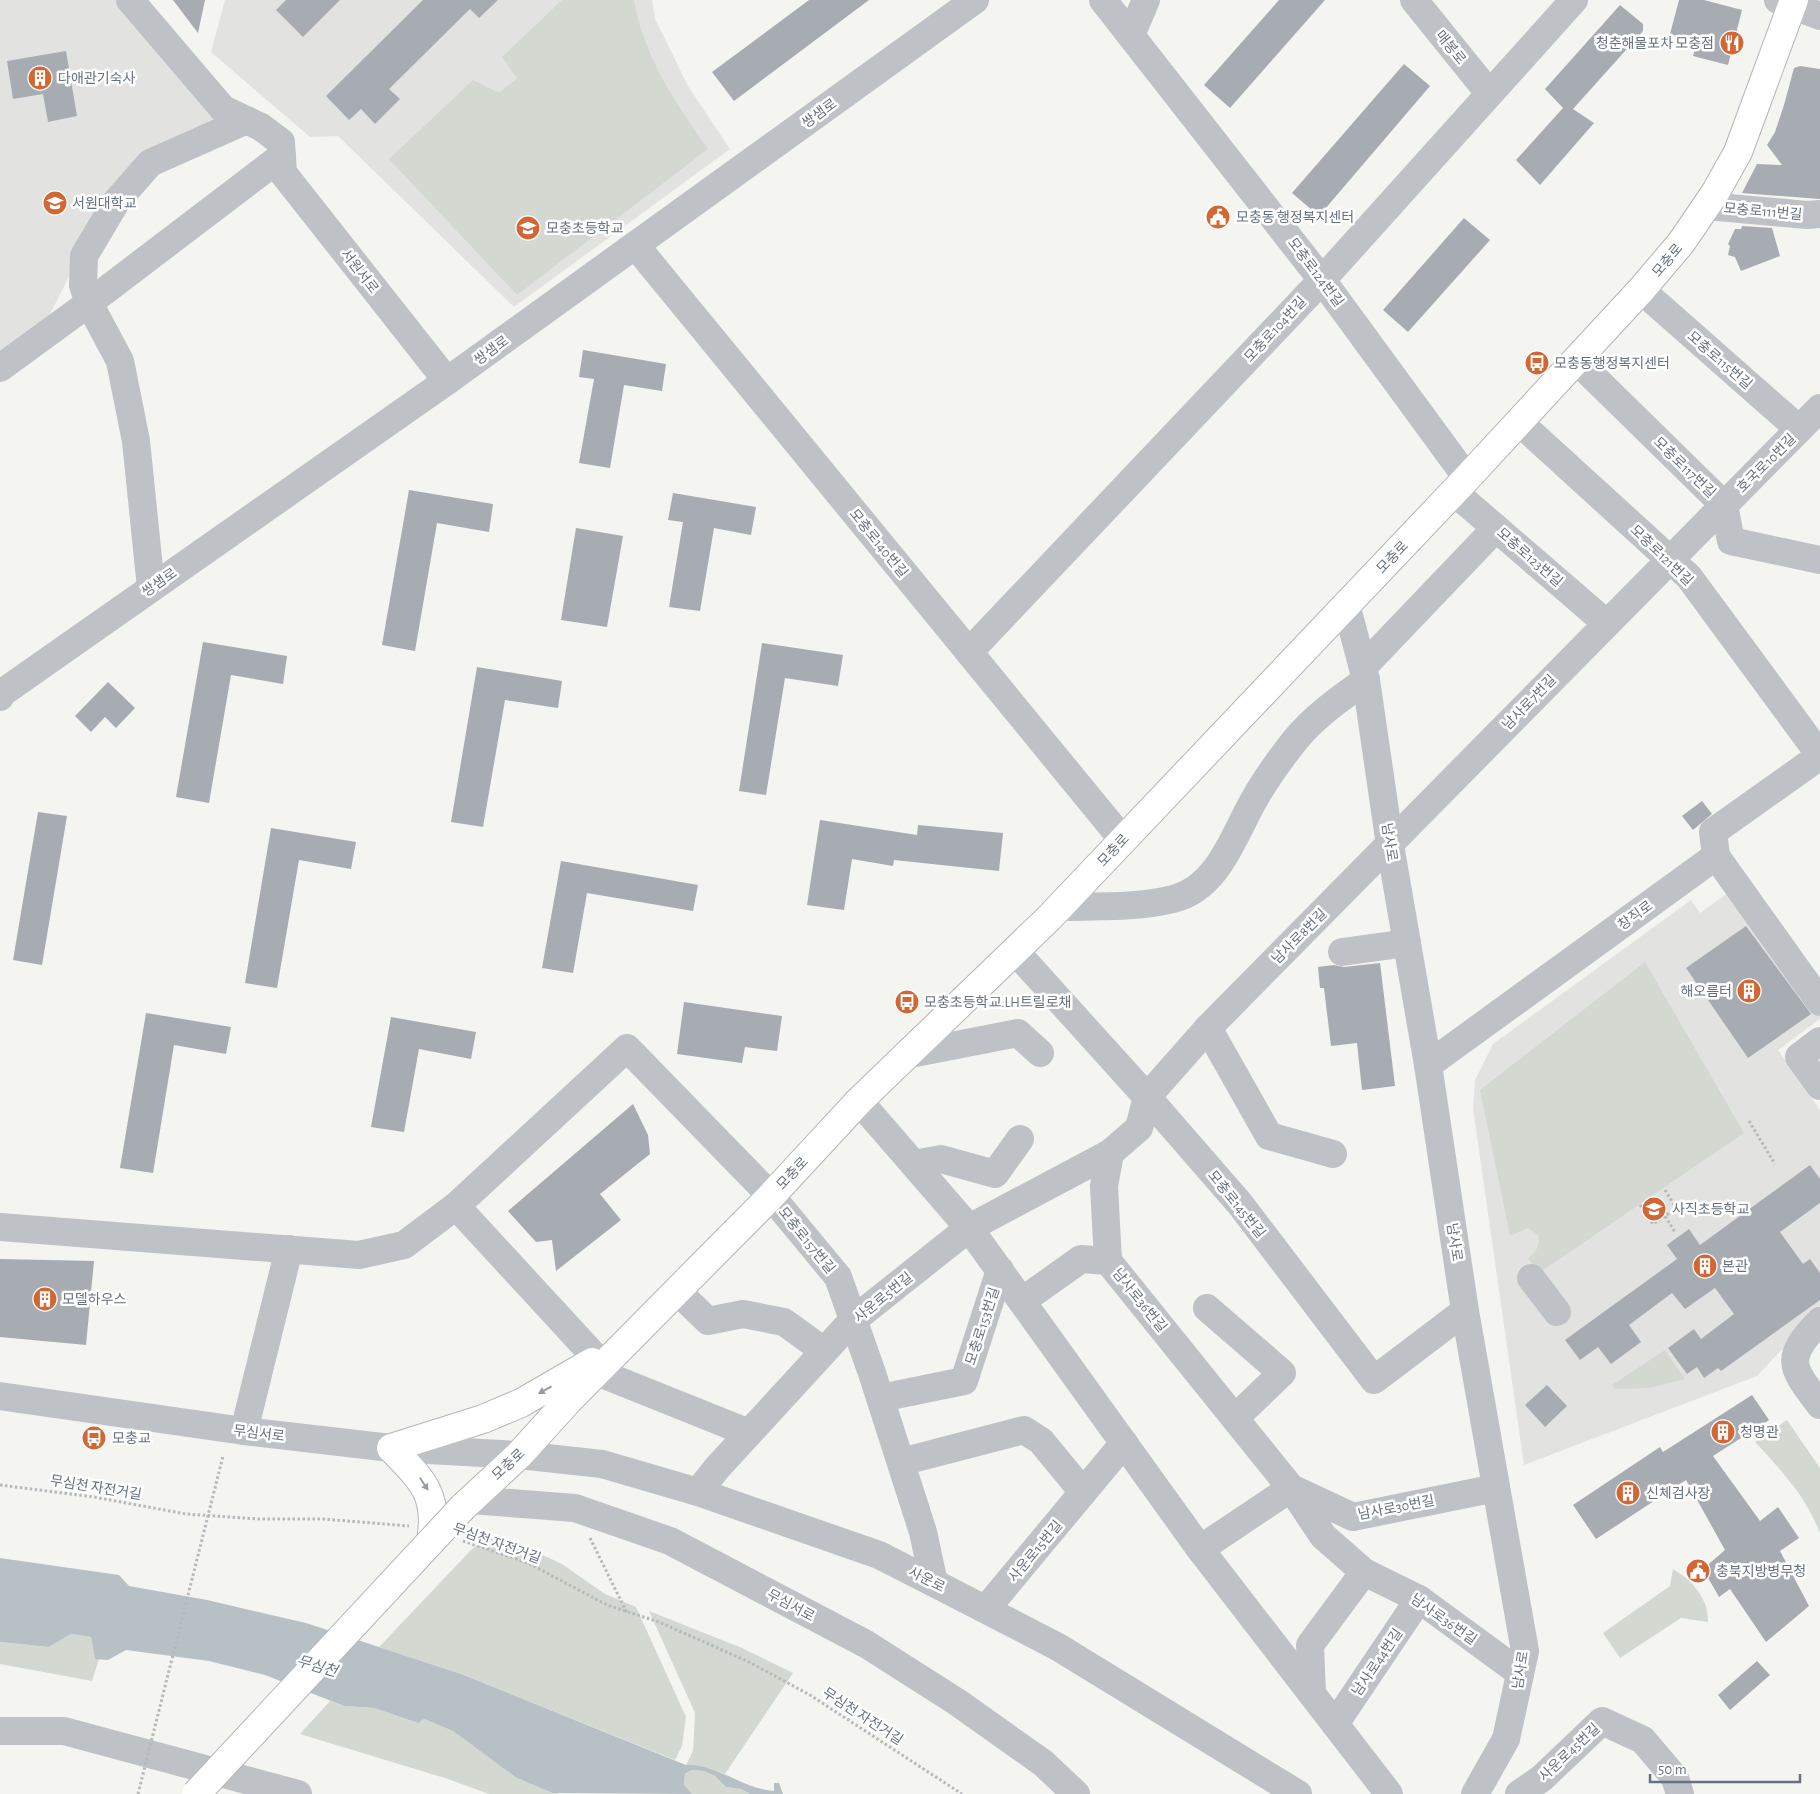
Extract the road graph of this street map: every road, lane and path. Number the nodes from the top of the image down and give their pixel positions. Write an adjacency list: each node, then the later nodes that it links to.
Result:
1 (130, 0): 11 (street, 서원서로)
2 (975, 0): 15 (street, 쌍샘로)
3 (1103, 0): 9 (street, 모충로124번길)
4 (1146, 0): 9 (street)
5 (1414, 0): 10 (street, 매봉로)
6 (1574, 0): 10 (street, 모충로104번길)
7 (1788, 1): 8 (street); 13 (main road, 모충로)
8 (1820, 16)
9 (1131, 35): 16 (street, 모충로124번길)
10 (1489, 93): 16 (street, 모충로104번길)
11 (247, 120): 12 (street, 서원서로); 18 (street)
12 (282, 156): 18 (street); 21 (street, 서원서로)
13 (1707, 206): 14 (street, 모충로111번길); 17 (main road, 모충로)
14 (1820, 214)
15 (636, 246): 21 (street, 쌍샘로); 33 (street, 모충로140번길)
16 (1322, 280): 25 (street, 모충로124번길); 33 (street, 모충로104번길)
17 (1641, 290): 19 (main road, 모충로); 24 (street, 모충로115번길)
18 (89, 303): 20 (street); 30 (street)
19 (1576, 360): 23 (main road, 모충로); 26 (street, 모충로117번길)
20 (0, 368)
21 (447, 381): 30 (street, 쌍샘로)
22 (1820, 408): 24 (street, 호국로10번길)
23 (1519, 422): 25 (main road, 모충로); 28 (street, 모충로121번길)
24 (1799, 429): 26 (street, 호국로10번길)
25 (1461, 485): 27 (street, 모충로123번길); 31 (main road, 모충로)
26 (1724, 505): 28 (street, 호국로10번길); 29 (street, 모충로117번길)
27 (1496, 528): 32 (street, 모충로123번길); 34 (street)
28 (1668, 559): 32 (street, 남사로7번길); 36 (street, 모충로121번길)
29 (1820, 560)
30 (151, 588): 35 (street, 쌍샘로)
31 (1346, 604): 34 (street, 남사로); 37 (main road, 모충로)
32 (1606, 623): 38 (street, 남사로7번길)
33 (969, 652): 37 (street, 모충로140번길)
34 (1365, 673): 38 (street, 남사로); 40 (street)
35 (1, 693)
36 (1820, 756): 39 (street)
37 (1123, 840): 40 (main road, 모충로)
38 (1390, 845): 41 (street, 남사로); 45 (street, 남사로8번길)
39 (1716, 856): 44 (street); 49 (street, 창직로)
40 (1059, 907): 42 (main road, 모충로)
41 (1407, 943): 43 (street); 49 (street, 남사로)
42 (1015, 951): 48 (main road, 모충로); 51 (street, 모충로145번길)
43 (1342, 952)
44 (1820, 1002)
45 (1208, 1028): 51 (street, 남사로8번길); 56 (street)
46 (1820, 1041): 50 (street)
47 (1040, 1053): 48 (street)
48 (905, 1055): 52 (main road, 모충로)
49 (1428, 1065): 74 (street, 남사로)
50 (1820, 1086)
51 (1147, 1097): 55 (street, 사운로5번길); 74 (street, 모충로145번길)
52 (859, 1101): 57 (street); 60 (main road, 모충로)
53 (1749, 1121): 58 (path)
54 (1020, 1139): 57 (street)
55 (1110, 1153): 65 (street, 사운로5번길); 68 (street)
56 (1333, 1154)
57 (914, 1164): 65 (street)
58 (1775, 1164)
59 (1665, 1190): 63 (path)
60 (771, 1196): 62 (street, 모충로157번길); 71 (main road, 모충로); 76 (street, 모충로157번길)
61 (1640, 1205): 63 (path)
62 (456, 1206): 67 (street); 79 (street)
63 (1665, 1216): 66 (path)
64 (0, 1227): 67 (street)
65 (969, 1228): 69 (street); 76 (street, 사운로5번길)
66 (1675, 1232)
67 (288, 1249): 84 (street)
68 (1108, 1261): 72 (street, 남사로36번길); 83 (street, 남사로36번길)
69 (1000, 1270): 72 (street); 81 (street, 모충로153번길)
70 (1530, 1278): 75 (street)
71 (677, 1291): 78 (street); 79 (main road, 모충로)
72 (1022, 1301): 86 (street)
73 (1206, 1308): 83 (street)
74 (1465, 1311): 93 (street, 남사로)
75 (1557, 1312)
76 (852, 1321): 78 (street, 사운로5번길); 81 (street, 모충로157번길)
77 (1820, 1321): 82 (street)
78 (824, 1351): 85 (street, 사운로5번길)
79 (597, 1366): 85 (street); 87 (main road, one-way to 87); 88 (main road, 모충로)
80 (0, 1396): 84 (street, 무심서로)
81 (880, 1398): 90 (street, 모충로157번길)
82 (1820, 1405)
83 (1235, 1418): 92 (street, 남사로36번길)
84 (244, 1431): 87 (street, 무심서로)
85 (749, 1433): 94 (street, 사운로5번길)
86 (1124, 1443): 95 (street, 사운로15번길); 99 (street)
87 (391, 1448): 88 (street, 무심서로); 98 (main road, one-way to 98)
88 (519, 1454): 94 (street, 사운로); 96 (main road, 모충로)
89 (223, 1456): 109 (path, bridge)
90 (901, 1462): 95 (street); 101 (street, 모충로157번길)
91 (0, 1485): 98 (path, 무심천 자전거길)
92 (1291, 1488): 93 (street, 남사로30번길); 99 (street); 100 (street, 남사로36번길)
93 (1496, 1488): 105 (street, 남사로)
94 (698, 1492): 101 (street, 사운로)
95 (1083, 1492): 103 (street, 사운로15번길)
96 (466, 1503): 97 (street, 무심서로); 98 (main road, 모충로, bridge)
97 (575, 1508): 104 (path); 113 (street, 무심서로)
98 (433, 1536): 104 (path, 무심천 자전거길); 110 (main road, 모충로, bridge)
99 (1200, 1550): 106 (street)
100 (1364, 1572): 102 (street, 남사로36번길); 106 (street)
101 (934, 1583): 103 (street, 사운로)
102 (1418, 1599): 105 (street, 남사로36번길); 107 (street, 남사로44번길)
103 (986, 1609): 114 (street, 사운로)
104 (628, 1613): 112 (path, 무심천 자전거길)
105 (1520, 1673): 116 (street, 남사로)
106 (1312, 1694): 107 (street)
107 (1335, 1724): 115 (street)
108 (0, 1731): 111 (street)
109 (138, 1794)
110 (196, 1794)
111 (298, 1794)
112 (962, 1794)
113 (1076, 1794)
114 (1298, 1794)
115 (1388, 1794)
116 (1475, 1794)
117 (1519, 1794): 118 (street, 사운로45번길)
118 (1680, 1794)

